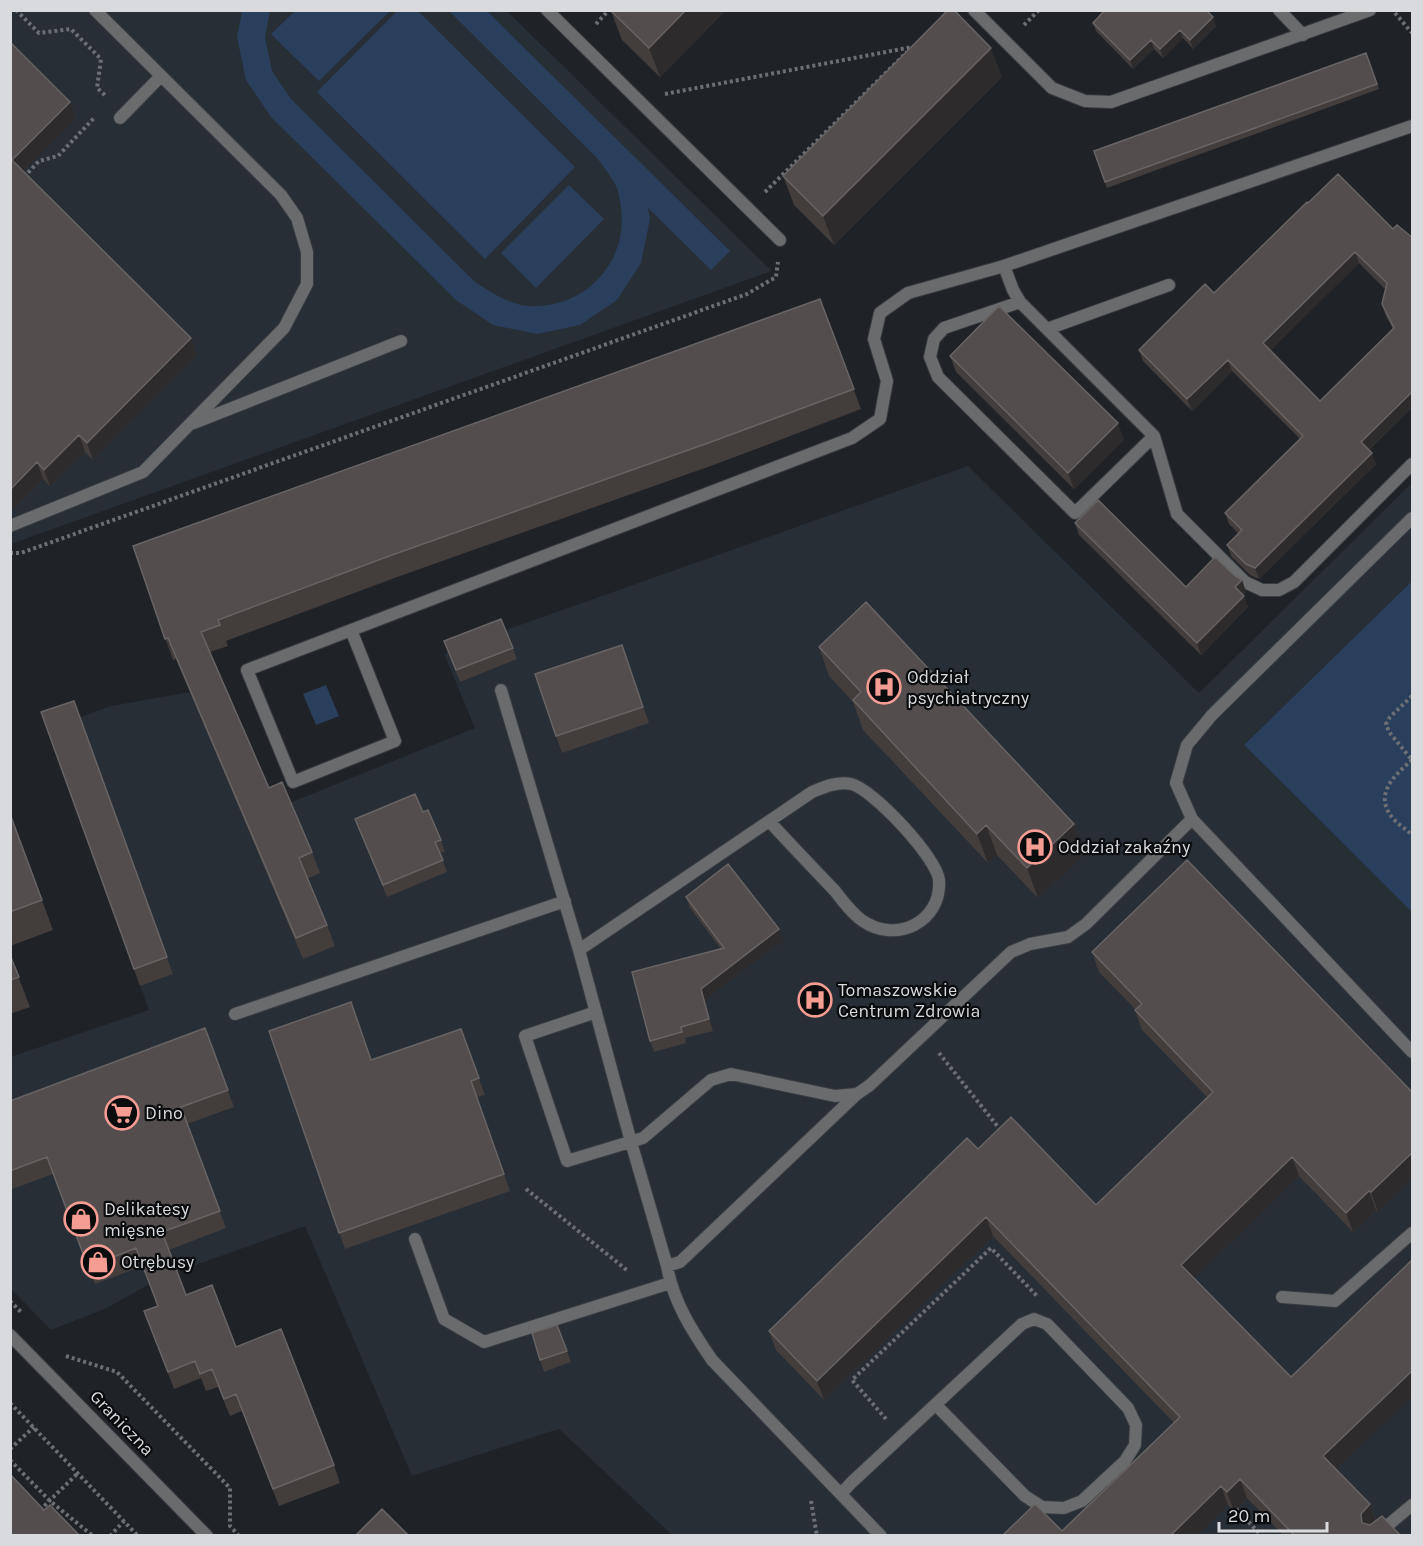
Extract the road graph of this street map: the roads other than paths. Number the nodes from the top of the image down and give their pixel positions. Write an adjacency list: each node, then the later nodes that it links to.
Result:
1 (95, 10): 7 (street)
2 (548, 10): 10 (street)
3 (974, 10): 6 (street)
4 (1279, 10): 6 (street)
5 (1370, 10): 6 (street)
6 (1303, 35)
7 (161, 76): 8 (street); 16 (street)
8 (120, 118)
9 (1413, 126): 11 (street)
10 (780, 240)
11 (1004, 266): 13 (street); 21 (street)
12 (1169, 285): 14 (street)
13 (1020, 302): 14 (street); 17 (street)
14 (1047, 329): 17 (street)
15 (401, 341): 16 (street)
16 (190, 424): 20 (street)
17 (1154, 436): 18 (street)
18 (1413, 464)
19 (1413, 518): 23 (street)
20 (10, 526)
21 (351, 630): 21 (street)
22 (501, 690): 25 (street)
23 (1192, 819): 29 (street); 30 (street)
24 (769, 821): 24 (street); 26 (street)
25 (565, 901): 26 (street); 28 (street)
26 (579, 950): 27 (street)
27 (596, 1012): 31 (street); 31 (street)
28 (235, 1014)
29 (1413, 1052)
30 (857, 1094): 31 (street); 34 (street)
31 (631, 1142): 34 (street)
32 (1413, 1233): 36 (street)
33 (415, 1239): 35 (street)
34 (667, 1266): 35 (street)
35 (670, 1283): 39 (street)
36 (1282, 1297)
37 (10, 1335): 41 (street, Graniczna)
38 (936, 1405): 38 (street); 39 (street)
39 (841, 1494): 42 (street)
40 (1413, 1505): 43 (street)
41 (207, 1536)
42 (881, 1536)
43 (1375, 1536)

